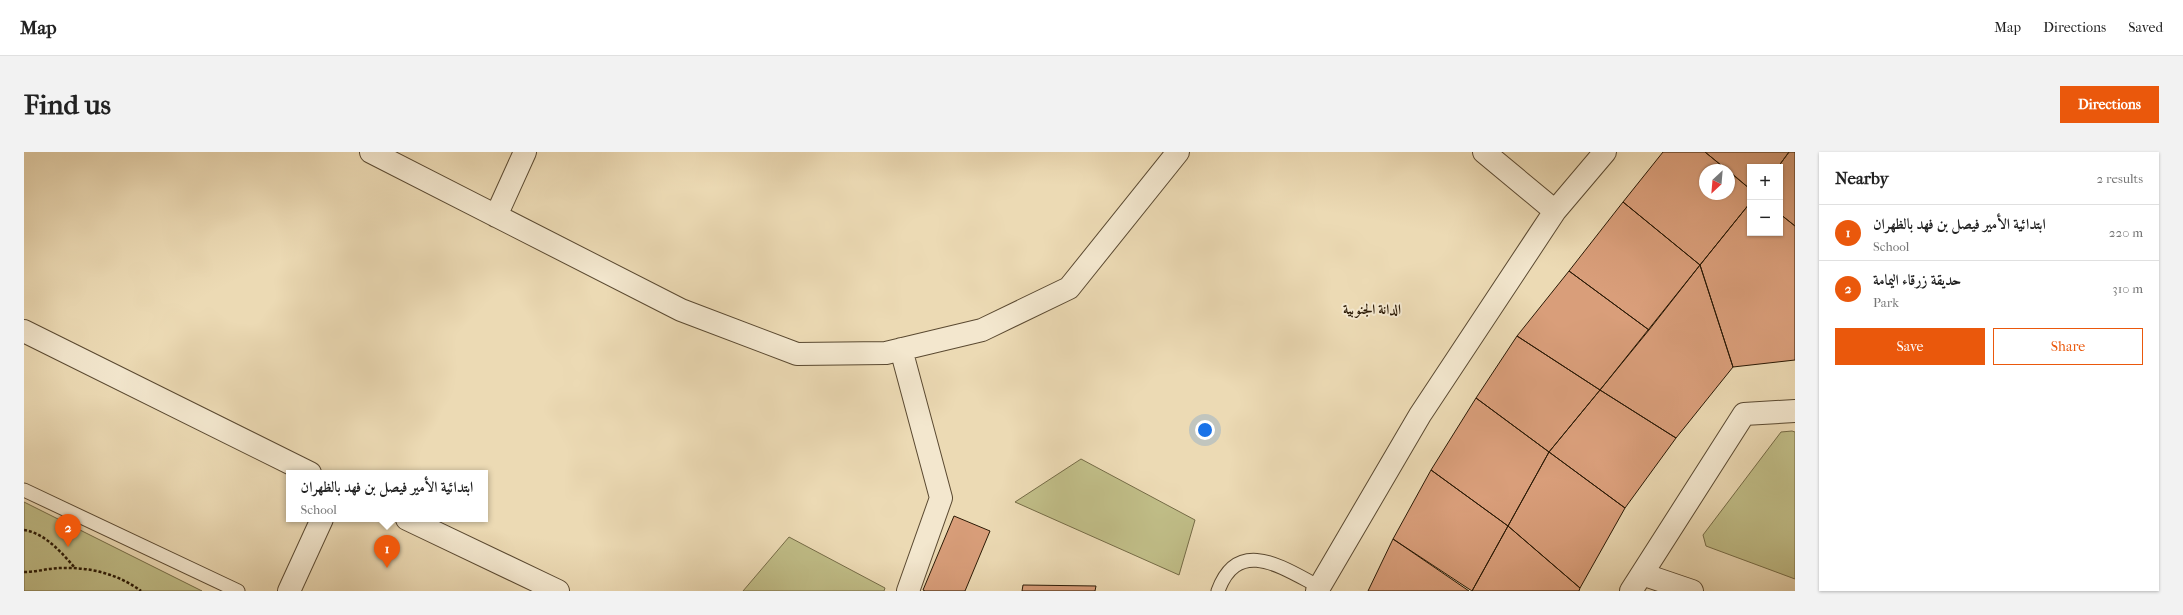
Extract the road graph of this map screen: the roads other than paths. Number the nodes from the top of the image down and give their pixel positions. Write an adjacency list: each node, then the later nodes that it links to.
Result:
1 (371, 152): 7 (street)
2 (525, 152): 7 (street)
3 (1178, 152): 9 (street)
4 (1484, 152): 6 (street)
5 (1605, 152): 6 (street)
6 (1555, 211): 16 (street)
7 (496, 216): 9 (street)
8 (24, 331): 11 (street)
9 (901, 349): 20 (street)
10 (1795, 411): 15 (street)
11 (304, 470)
12 (24, 490): 17 (lane)
13 (321, 522): 18 (street)
14 (413, 522): 19 (street)
15 (1637, 582): 22 (street)
16 (1317, 589): 21 (lane)
17 (238, 591)
18 (290, 591)
19 (558, 591)
20 (908, 591)
21 (1218, 591)
22 (1692, 591)

